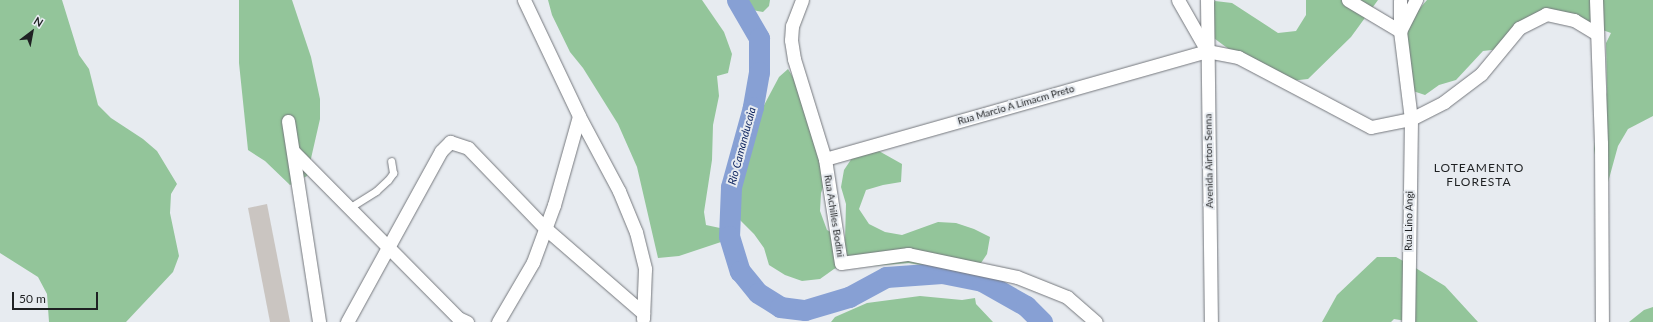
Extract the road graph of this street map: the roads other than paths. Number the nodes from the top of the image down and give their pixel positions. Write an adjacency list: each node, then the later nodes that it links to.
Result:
1 (524, 0): 12 (street)
2 (802, 0): 16 (street, Rua Achilles Bodini)
3 (1178, 0): 11 (street)
4 (1207, 0): 11 (street, Avenida Airton Senna)
5 (1348, 0): 9 (street)
6 (1400, 0): 9 (street, Rua Lino Angi)
7 (1416, 0): 9 (street)
8 (1596, 0): 10 (street)
9 (1400, 31): 13 (street, Rua Lino Angi)
10 (1597, 34): 13 (street); 29 (street)
11 (1207, 51): 13 (street); 16 (street, Rua Marcio A Limacm Preto); 27 (street, Avenida Airton Senna)
12 (579, 116): 19 (street); 21 (street)
13 (1411, 120): 28 (street, Rua Lino Angi)
14 (288, 121): 15 (street)
15 (293, 151): 18 (street); 22 (street)
16 (825, 159): 26 (street, Rua Achilles Bodini)
17 (391, 161): 18 (lane)
18 (349, 208): 20 (street)
19 (545, 228): 20 (street); 21 (street); 25 (street)
20 (389, 248): 23 (street); 24 (street)
21 (643, 318)
22 (319, 322)
23 (347, 322)
24 (467, 322)
25 (498, 322)
26 (1096, 322)
27 (1211, 322)
28 (1408, 322)
29 (1602, 322)

